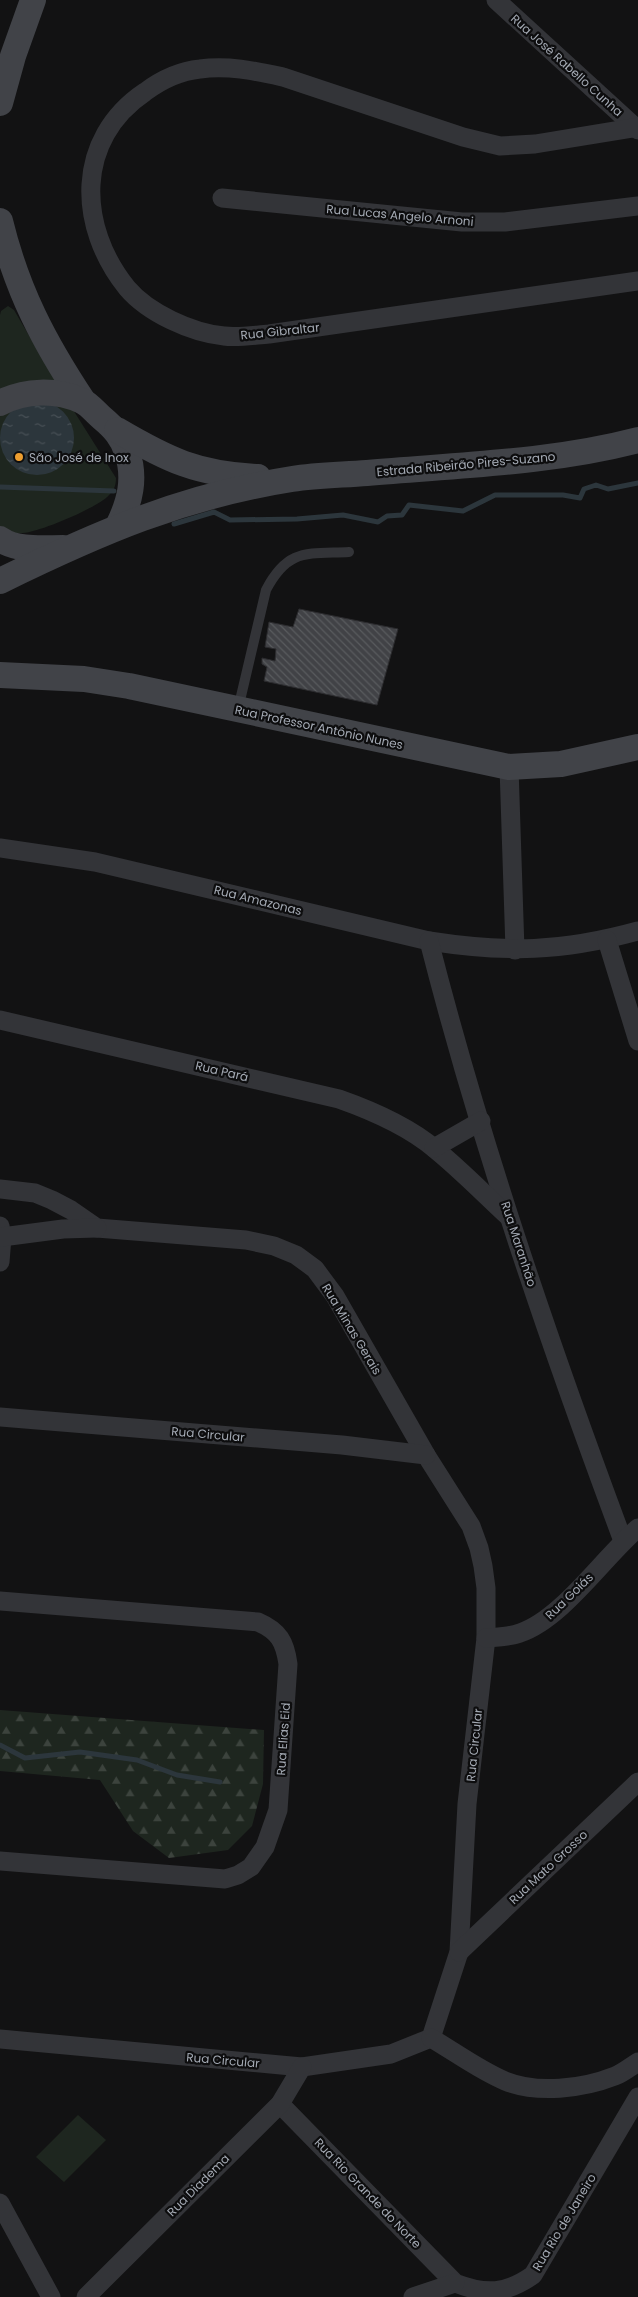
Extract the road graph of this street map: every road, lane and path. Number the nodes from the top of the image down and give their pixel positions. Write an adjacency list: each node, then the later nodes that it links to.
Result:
1 (32, 0): 3 (main road)
2 (496, 0): 4 (street, Rua José Rabello Cunha)
3 (0, 103)
4 (638, 128): 8 (street, Rua Gibraltar)
5 (222, 198): 6 (street, Rua Lucas Angelo Arnoni)
6 (638, 206)
7 (0, 221): 9 (main road)
8 (638, 281)
9 (83, 401): 10 (main road); 11 (main road)
10 (0, 403)
11 (117, 430): 13 (main road); 14 (main road)
12 (638, 440): 13 (main road, Estrada Ribeirão Pires-Suzano)
13 (293, 479): 14 (main road)
14 (118, 526): 16 (main road)
15 (0, 539): 16 (main road)
16 (66, 548): 18 (main road)
17 (349, 552): 21 (lane)
18 (0, 581)
19 (0, 675): 20 (street); 21 (main road, Rua Professor Antônio Nunes)
20 (0, 683)
21 (238, 710): 23 (main road, Rua Professor Antônio Nunes)
22 (638, 748): 23 (main road, Rua Professor Antônio Nunes)
23 (509, 767): 28 (street)
24 (0, 848): 27 (street, Rua Amazonas)
25 (638, 931): 26 (street, Rua Amazonas)
26 (607, 940): 28 (street, Rua Amazonas); 30 (street)
27 (430, 941): 28 (street, Rua Amazonas); 31 (street, Rua Maranhão)
28 (515, 950)
29 (0, 1020): 32 (street, Rua Pará)
30 (638, 1041)
31 (481, 1122): 32 (street); 34 (street, Rua Maranhão)
32 (434, 1148): 34 (street, Rua Pará)
33 (0, 1190): 35 (street)
34 (510, 1218): 41 (street, Rua Maranhão)
35 (96, 1228): 36 (street, Rua Minas Gerais); 39 (street, Rua Minas Gerais)
36 (1, 1232): 37 (street)
37 (0, 1262)
38 (0, 1417): 39 (street, Rua Circular)
39 (426, 1455): 43 (street, Rua Circular)
40 (638, 1528): 41 (street, Rua Goiás)
41 (622, 1541): 43 (street, Rua Goiás)
42 (0, 1601): 45 (street, Rua Elias Eid)
43 (486, 1638): 46 (street, Rua Circular)
44 (638, 1782): 46 (street, Rua Mato Grosso)
45 (0, 1862)
46 (459, 1952): 47 (street, Rua Circular)
47 (431, 2038): 49 (street); 50 (street, Rua Circular)
48 (0, 2039): 50 (street, Rua Circular)
49 (638, 2062)
50 (302, 2067): 52 (street, Rua Diadema)
51 (638, 2097): 54 (street, Rua Rio de Janeiro)
52 (280, 2104): 54 (street, Rua Rio Grande do Norte); 56 (street, Rua Diadema)
53 (0, 2203): 55 (street)
54 (455, 2283): 57 (street)
55 (51, 2297)
56 (86, 2297)
57 (413, 2297)

